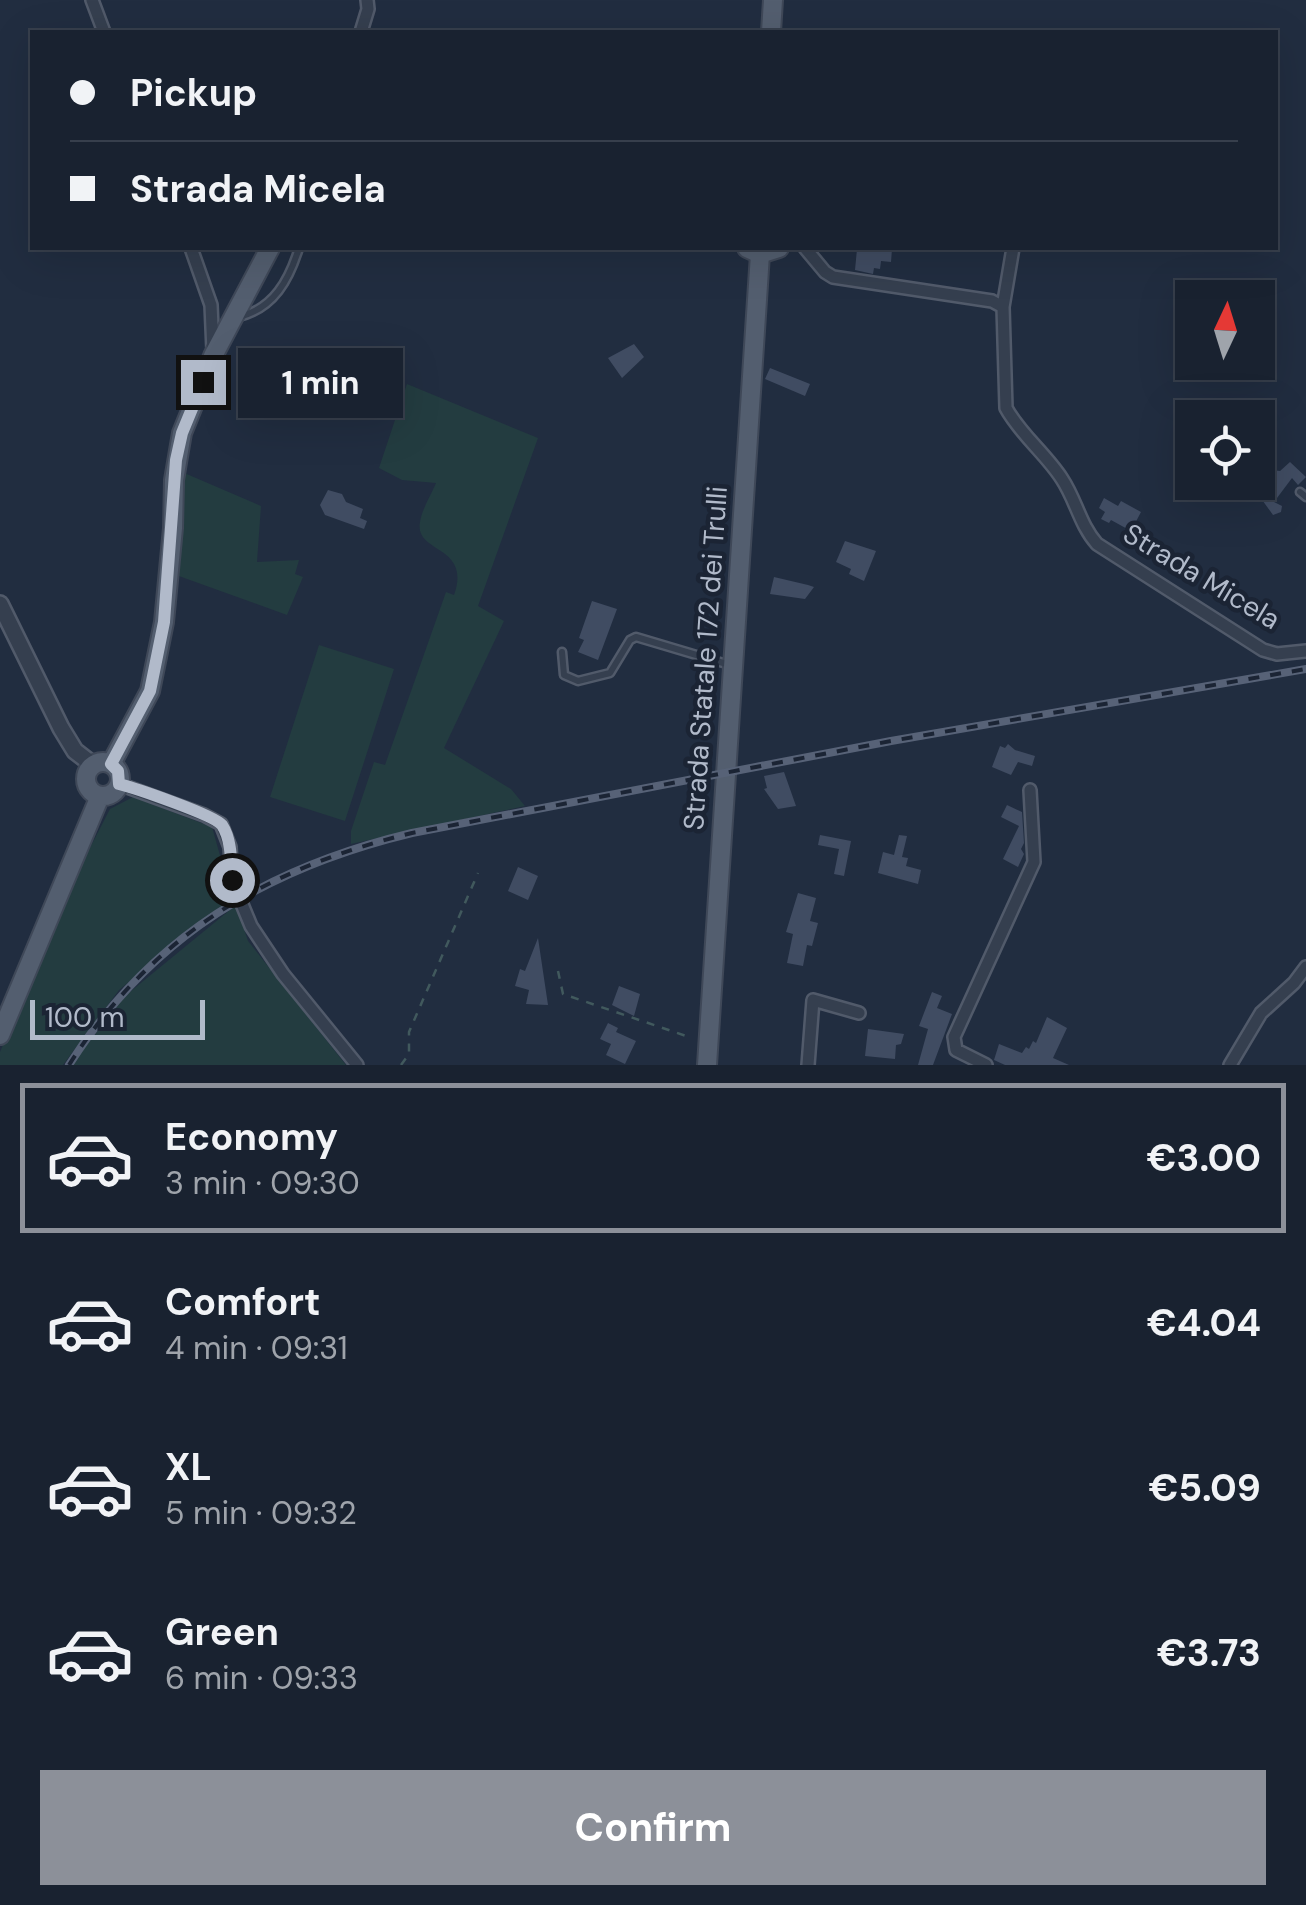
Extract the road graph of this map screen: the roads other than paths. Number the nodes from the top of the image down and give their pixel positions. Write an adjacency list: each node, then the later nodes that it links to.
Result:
1 (92, 0): 4 (street)
2 (367, 0): 5 (street)
3 (773, 0): 6 (main road)
4 (103, 30)
5 (362, 30)
6 (771, 30)
7 (192, 250): 15 (street)
8 (269, 250): 14 (main road)
9 (298, 250): 14 (lane)
10 (807, 250): 13 (street)
11 (1012, 250): 13 (street, Strada Micela)
12 (754, 251): 19 (main road, Strada Statale 172 dei Trulli)
13 (1003, 306): 17 (street, Strada Micela)
14 (233, 318): 15 (main road)
15 (213, 356): 20 (main road)
16 (0, 604): 20 (street)
17 (1306, 651)
18 (562, 652): 19 (lane)
19 (731, 665): 28 (main road, Strada Statale 172 dei Trulli)
20 (102, 765): 21 (main road); 23 (main road)
21 (119, 784): 23 (main road); 27 (street)
22 (1030, 790): 30 (street)
23 (100, 796): 26 (main road)
24 (1306, 967): 31 (street)
25 (860, 1014): 29 (street)
26 (0, 1035)
27 (357, 1065)
28 (707, 1065)
29 (808, 1065)
30 (986, 1065)
31 (1230, 1065)

